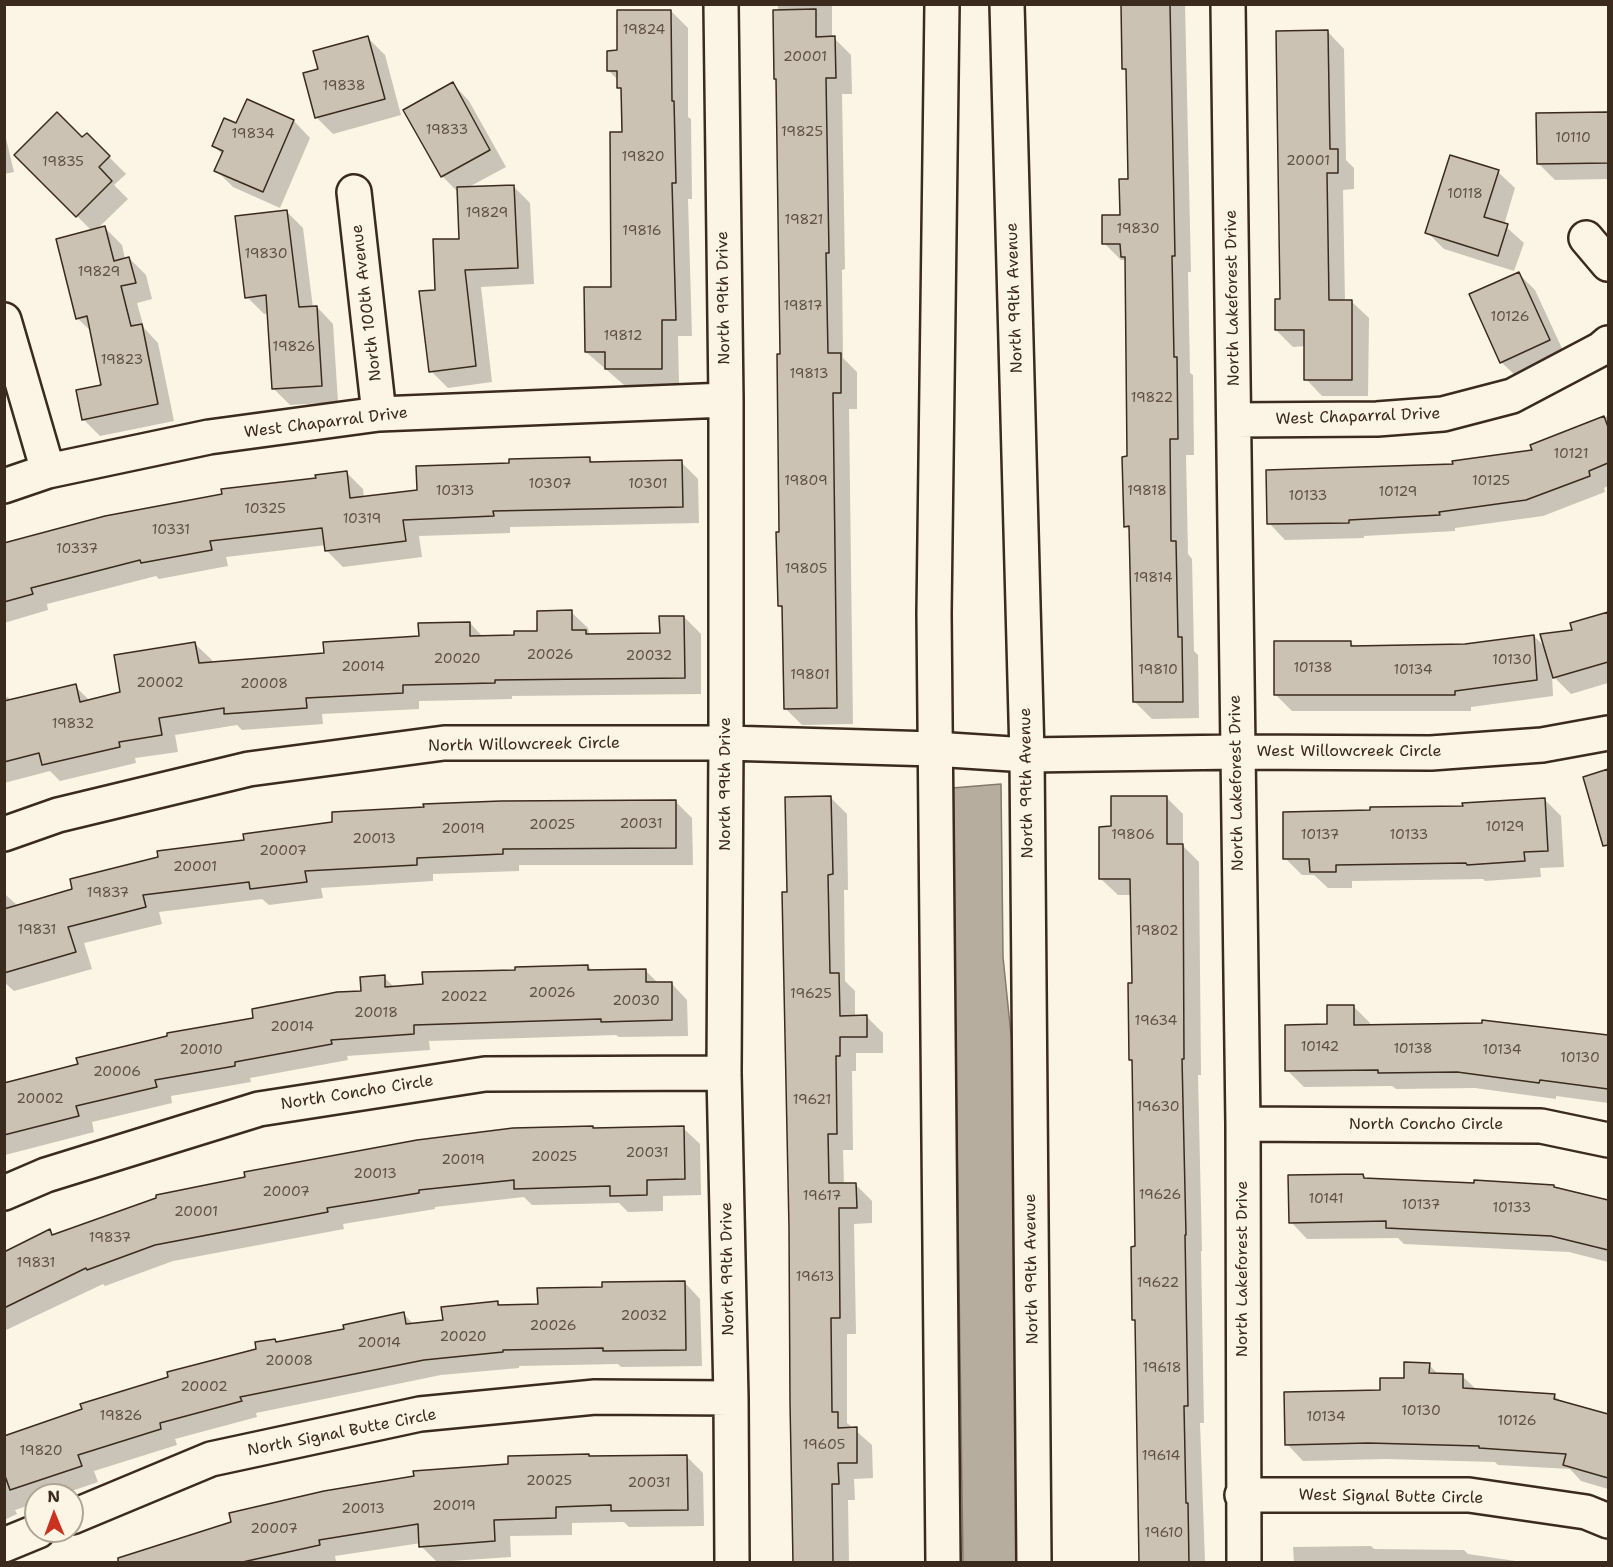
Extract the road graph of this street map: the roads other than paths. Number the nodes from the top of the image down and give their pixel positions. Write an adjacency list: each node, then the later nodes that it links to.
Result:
1 (721, 4): 10 (street, North 99th Drive)
2 (942, 4): 17 (street)
3 (1007, 4): 20 (street, North 99th Avenue)
4 (1228, 4): 12 (street, North Lakeforest Drive)
5 (354, 192): 11 (street, North 100th Avenue)
6 (1586, 238): 7 (street)
7 (1608, 264)
8 (4, 320): 13 (street)
9 (1608, 343): 12 (street, West Chaparral Drive)
10 (726, 400): 11 (street, West Chaparral Drive); 16 (street, North 99th Drive)
11 (379, 414): 13 (street, West Chaparral Drive)
12 (1235, 420): 19 (street, North Lakeforest Drive)
13 (48, 471): 14 (street, West Chaparral Drive)
14 (4, 486)
15 (1608, 733): 19 (street, West Willowcreek Circle)
16 (726, 743): 17 (street, North Willowcreek Circle); 21 (street, North Willowcreek Circle); 22 (street, North 99th Drive)
17 (934, 749): 18 (street, North Willowcreek Circle); 33 (street)
18 (981, 752): 20 (street, West Willowcreek Circle)
19 (1236, 752): 20 (street, West Willowcreek Circle); 23 (street, North Lakeforest Drive)
20 (1027, 755): 34 (street, North 99th Avenue)
21 (4, 834)
22 (724, 1073): 25 (street, North Concho Circle); 26 (street, North 99th Drive)
23 (1243, 1124): 24 (street, North Concho Circle); 27 (street, North Lakeforest Drive)
24 (1608, 1140)
25 (4, 1193)
26 (732, 1398): 28 (street, North Signal Butte Circle); 32 (street, North 99th Drive)
27 (1242, 1495): 29 (street, West Signal Butte Circle); 35 (street, North Lakeforest Drive)
28 (84, 1512)
29 (1608, 1521)
30 (24, 1537): 31 (street)
31 (4, 1545)
32 (732, 1563)
33 (943, 1563)
34 (1034, 1563)
35 (1244, 1563)

